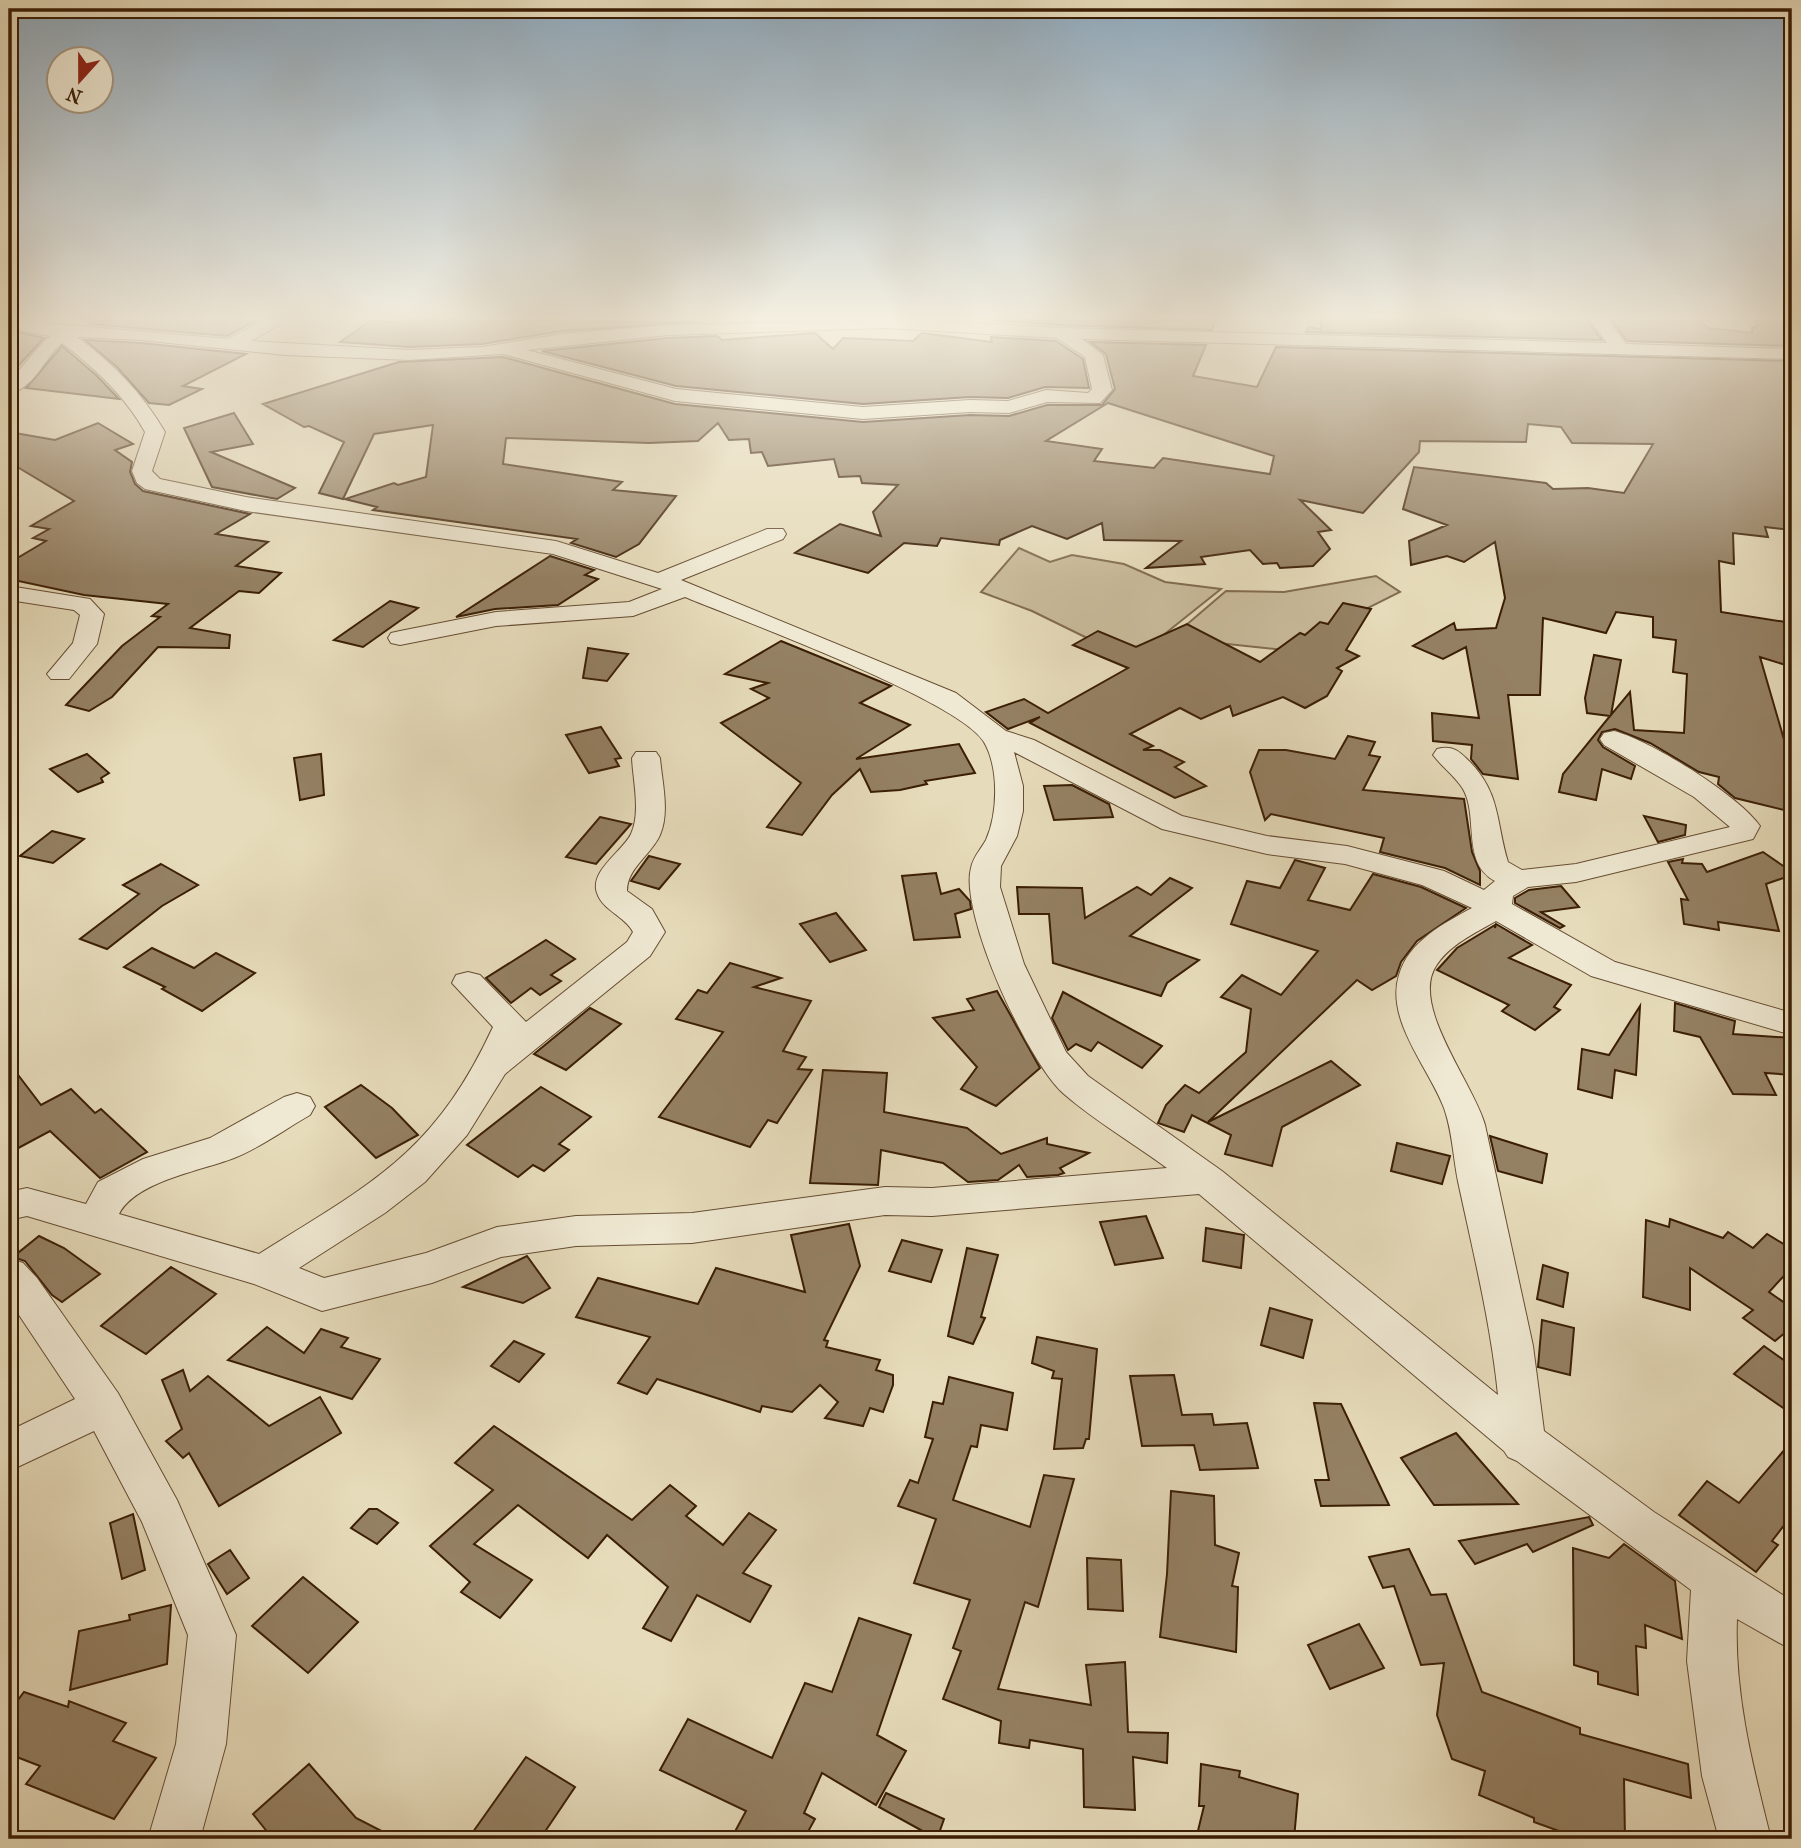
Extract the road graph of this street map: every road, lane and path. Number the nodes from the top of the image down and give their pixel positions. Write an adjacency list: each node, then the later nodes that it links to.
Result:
1 (139, 406): 7 (street)
2 (793, 406): 3 (street)
3 (967, 406)
4 (979, 406): 5 (street)
5 (1012, 406)
6 (775, 534): 7 (street)
7 (660, 580): 8 (street)
8 (685, 589): 10 (street); 12 (street)
9 (9, 593): 11 (street)
10 (400, 638)
11 (60, 674)
12 (996, 737): 17 (street); 22 (street)
13 (1614, 739): 16 (street)
14 (1447, 755): 16 (street)
15 (646, 758): 20 (street)
16 (1520, 879): 17 (street)
17 (1496, 908): 19 (street); 28 (street)
18 (468, 984): 20 (street)
19 (1792, 1024)
20 (491, 1070): 25 (street)
21 (297, 1106): 24 (street)
22 (1206, 1179): 25 (street); 28 (street)
23 (9, 1206): 24 (street)
24 (95, 1223): 25 (street)
25 (264, 1271)
26 (9, 1274): 27 (street)
27 (103, 1406): 29 (street); 32 (street)
28 (1523, 1444): 30 (street)
29 (9, 1452)
30 (1715, 1582): 31 (street); 33 (street)
31 (1792, 1627)
32 (174, 1839)
33 (1745, 1839)

